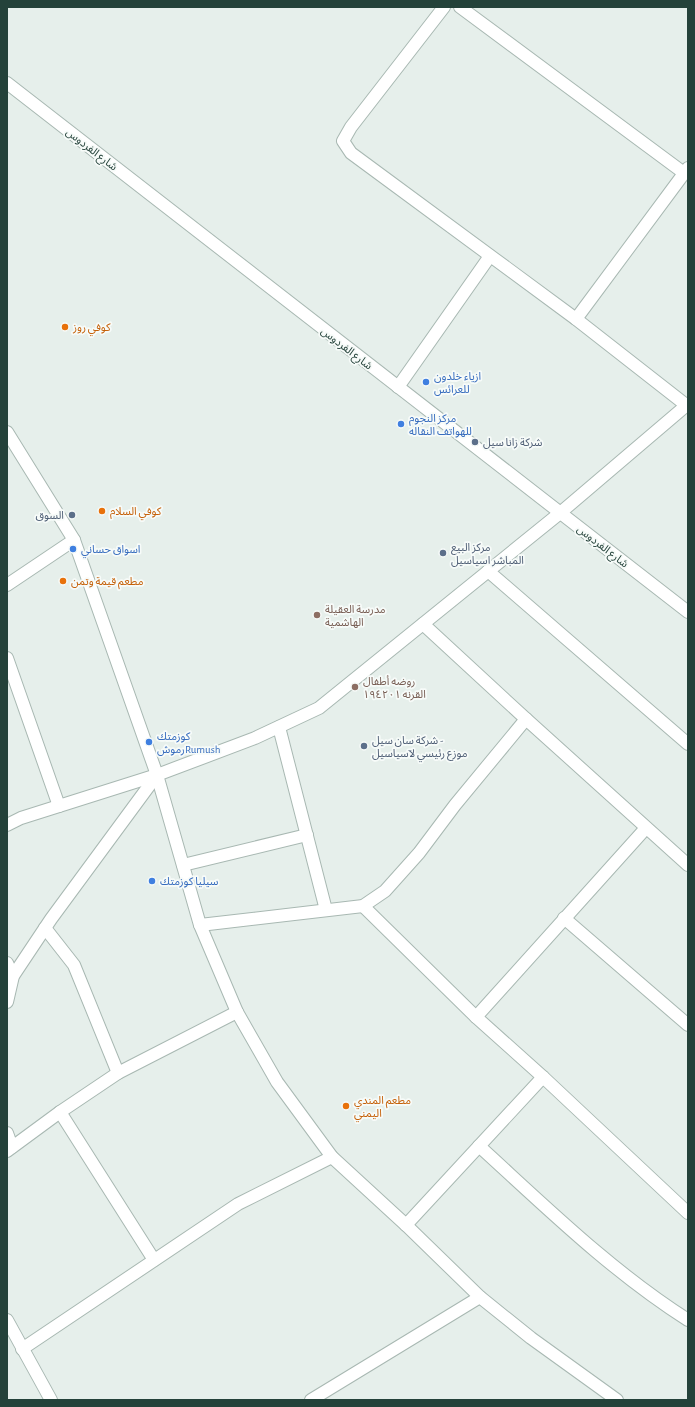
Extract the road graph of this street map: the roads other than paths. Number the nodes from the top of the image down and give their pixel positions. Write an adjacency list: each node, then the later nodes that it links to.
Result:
1 (444, 7): 5 (street)
2 (460, 7): 4 (street)
3 (7, 83): 7 (street, شارع الفردوس)
4 (686, 170): 6 (street)
5 (490, 256): 6 (street); 7 (street)
6 (576, 319): 8 (street)
7 (398, 387): 10 (street, شارع الفردوس)
8 (687, 404): 10 (street)
9 (8, 437): 11 (street)
10 (560, 513): 12 (street); 14 (street, شارع الفردوس)
11 (74, 540): 13 (street); 20 (street)
12 (488, 571): 15 (street); 19 (street)
13 (7, 585)
14 (688, 612)
15 (423, 624): 17 (street); 18 (street)
16 (7, 658): 21 (street)
17 (526, 720): 23 (street); 27 (street)
18 (279, 727): 20 (street); 24 (street)
19 (688, 744)
20 (157, 775): 21 (street); 26 (street); 31 (street)
21 (59, 806): 22 (street)
22 (7, 824)
23 (646, 828): 25 (street); 29 (street)
24 (307, 835): 26 (street); 28 (street)
25 (688, 863)
26 (183, 865): 30 (street)
27 (363, 906): 28 (street); 36 (street)
28 (326, 910): 30 (street)
29 (564, 918): 36 (street); 37 (street)
30 (200, 925): 35 (street)
31 (45, 928): 33 (street); 38 (street)
32 (7, 964): 33 (street)
33 (13, 976): 34 (street)
34 (7, 1002)
35 (238, 1012): 38 (street); 44 (street)
36 (476, 1017): 39 (street)
37 (688, 1025)
38 (118, 1073): 40 (street)
39 (543, 1077): 42 (street); 45 (street)
40 (60, 1112): 43 (street); 47 (street)
41 (7, 1133): 43 (street)
42 (479, 1146): 46 (street); 50 (street)
43 (10, 1149)
44 (332, 1157): 46 (street); 47 (street)
45 (688, 1213)
46 (406, 1225): 48 (street)
47 (154, 1260): 51 (street)
48 (480, 1296): 53 (street); 54 (street)
49 (7, 1320): 51 (street)
50 (688, 1320)
51 (22, 1349): 52 (street)
52 (51, 1400)
53 (311, 1400)
54 (617, 1400)

